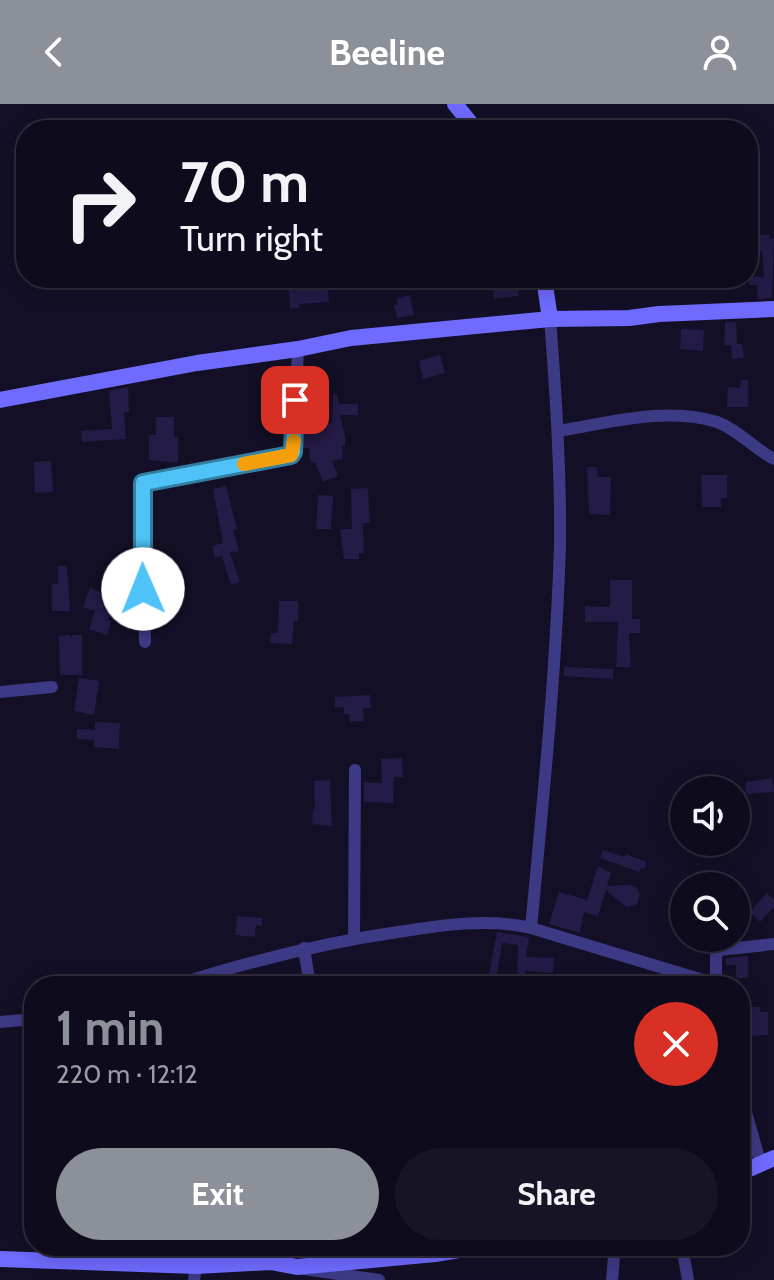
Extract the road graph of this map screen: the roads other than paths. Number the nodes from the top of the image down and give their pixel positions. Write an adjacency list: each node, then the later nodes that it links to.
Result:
1 (455, 104): 2 (street)
2 (468, 120)
3 (545, 288): 5 (street)
4 (774, 309): 5 (street)
5 (550, 319): 6 (street); 8 (street)
6 (298, 349): 7 (street); 10 (street)
7 (0, 400)
8 (558, 431): 9 (street); 14 (street)
9 (774, 459)
10 (145, 642)
11 (52, 687): 12 (street)
12 (0, 692)
13 (355, 770): 15 (street)
14 (531, 928): 15 (street); 20 (street)
15 (354, 938): 17 (street)
16 (774, 944): 21 (street)
17 (304, 948): 18 (street); 19 (street)
18 (207, 976)
19 (308, 976)
20 (687, 976)
21 (716, 976)
22 (24, 1020): 23 (street)
23 (0, 1022)
24 (750, 1117): 25 (street)
25 (767, 1162)
26 (414, 1256): 30 (street)
27 (614, 1256): 33 (street)
28 (684, 1256): 34 (street)
29 (0, 1259): 31 (street)
30 (297, 1267): 31 (street); 32 (street)
31 (195, 1273)
32 (379, 1280)
33 (612, 1280)
34 (688, 1280)

